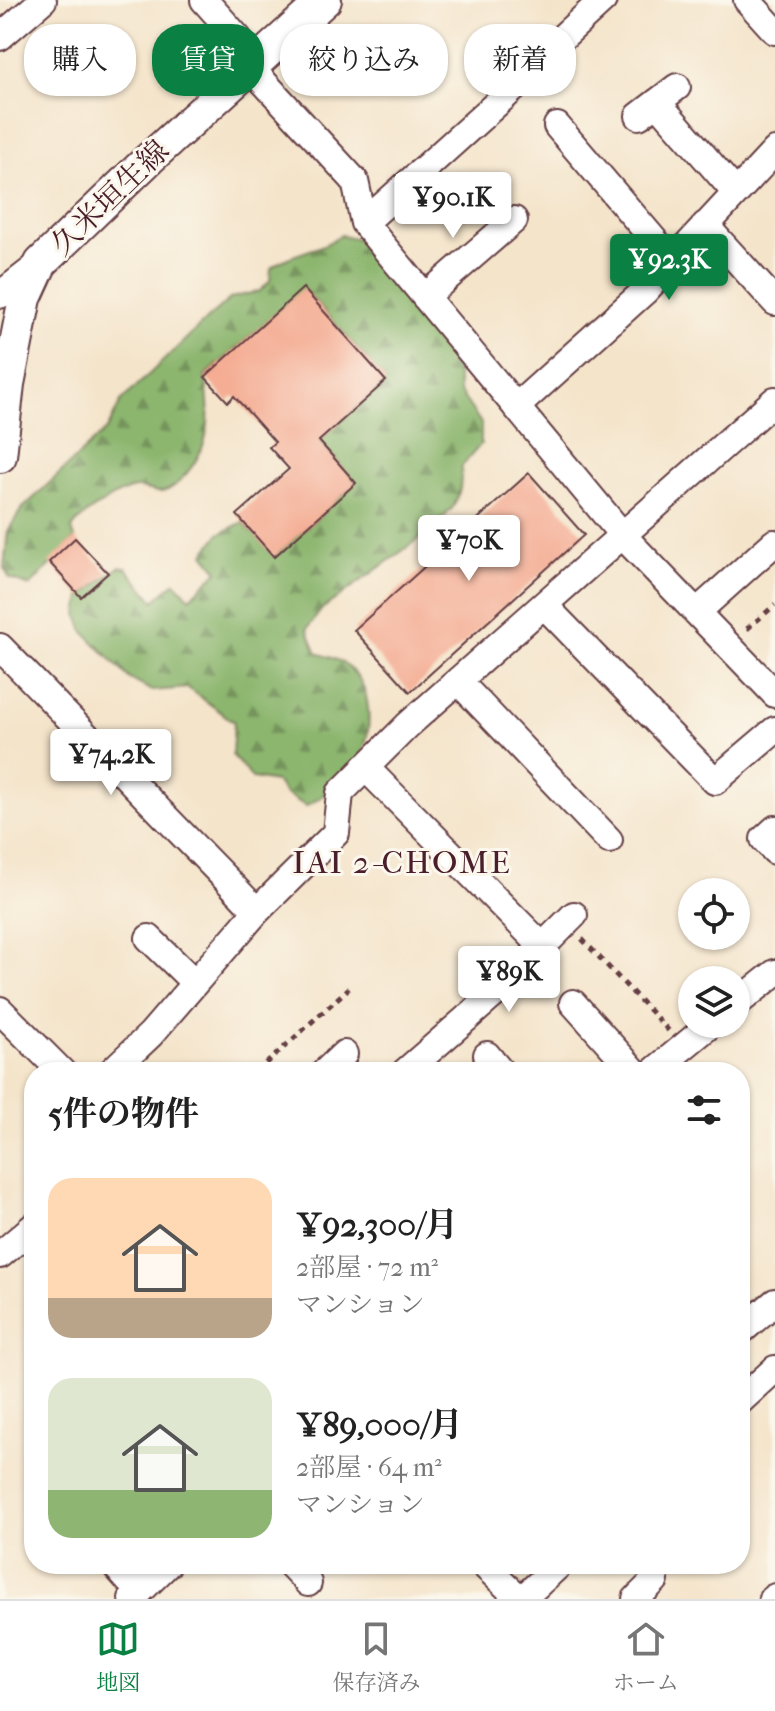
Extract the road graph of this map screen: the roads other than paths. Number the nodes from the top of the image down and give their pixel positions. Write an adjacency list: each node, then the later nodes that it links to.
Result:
1 (43, 0): 9 (street)
2 (204, 0): 6 (street)
3 (325, 0): 10 (main road, 久米垣生線)
4 (603, 0): 7 (street)
5 (747, 0): 8 (street)
6 (225, 24)
7 (576, 25)
8 (775, 31)
9 (0, 37)
10 (264, 55)
11 (264, 82): 19 (street)
12 (220, 96): 22 (main road, 久米垣生線)
13 (505, 96): 19 (street)
14 (658, 101): 17 (street)
15 (557, 126): 21 (street)
16 (775, 151): 17 (street)
17 (736, 193): 20 (street)
18 (514, 220): 24 (street)
19 (364, 223): 24 (street)
20 (705, 225): 21 (street); 25 (street)
21 (672, 261): 27 (street)
22 (41, 263): 23 (street); 28 (main road, 久米垣生線)
23 (0, 295)
24 (425, 297): 27 (street)
25 (775, 302)
26 (775, 400): 29 (street)
27 (516, 407): 29 (street)
28 (0, 456)
29 (624, 537): 31 (street); 32 (street)
30 (774, 543): 32 (street)
31 (545, 606): 34 (street); 36 (street)
32 (697, 612): 35 (street)
33 (0, 647): 41 (street)
34 (458, 681): 37 (street); 39 (street)
35 (775, 694)
36 (775, 730)
37 (365, 767): 41 (street); 44 (street)
38 (775, 829): 40 (street)
39 (609, 840)
40 (775, 851)
41 (257, 911): 46 (street)
42 (570, 919): 44 (street)
43 (149, 938): 46 (street)
44 (542, 946): 55 (street)
45 (774, 975): 47 (street)
46 (195, 983): 53 (street)
47 (750, 993)
48 (573, 1003): 56 (street)
49 (0, 1010): 52 (street)
50 (693, 1038): 57 (street)
51 (344, 1054): 54 (street)
52 (52, 1062)
53 (122, 1062)
54 (336, 1062)
55 (416, 1062)
56 (626, 1062)
57 (665, 1062)
58 (24, 1235): 59 (street)
59 (0, 1255)
60 (775, 1302): 61 (street)
61 (750, 1323)
62 (775, 1369): 63 (street)
63 (750, 1392)
64 (121, 1574): 69 (street)
65 (158, 1574): 69 (street)
66 (499, 1574): 70 (street)
67 (549, 1574): 70 (street)
68 (655, 1580): 71 (street)
69 (136, 1595)
70 (521, 1599)
71 (636, 1599)

